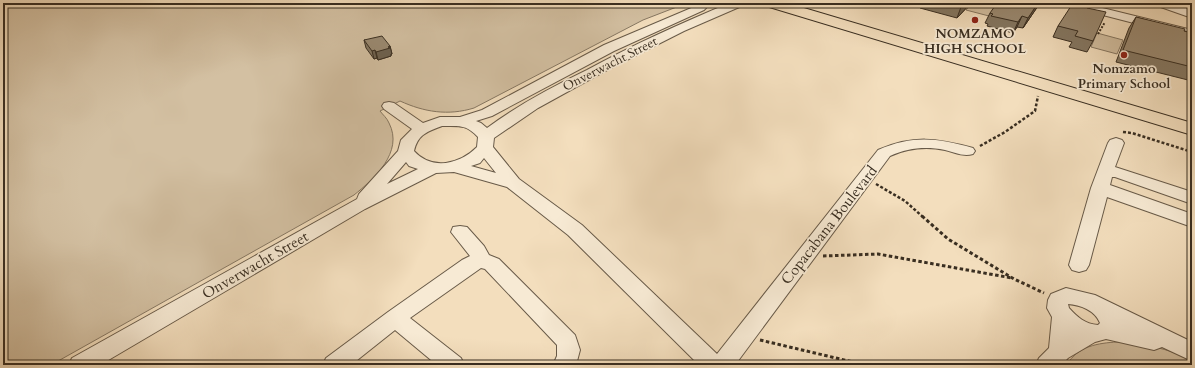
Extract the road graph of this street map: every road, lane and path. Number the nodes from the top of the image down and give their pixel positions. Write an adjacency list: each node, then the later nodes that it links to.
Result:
1 (711, 3): 12 (street, Onverwacht Street)
2 (740, 3): 16 (street, Onverwacht Street)
3 (771, 3): 9 (highway)
4 (806, 3): 11 (highway)
5 (1068, 3): 8 (street)
6 (1159, 3): 7 (street)
7 (1190, 13)
8 (1192, 34)
9 (1046, 86): 14 (highway); 18 (path)
10 (389, 106): 13 (street)
11 (1192, 116)
12 (460, 121): 13 (street); 16 (street)
13 (421, 129): 19 (street)
14 (1192, 130)
15 (1132, 133): 20 (path)
16 (485, 142): 21 (street); 25 (street)
17 (1116, 143): 24 (street)
18 (967, 151): 23 (street, Copacabana Boulevard)
19 (406, 152): 22 (street); 27 (street)
20 (1192, 152)
21 (454, 166): 22 (street); 25 (street)
22 (432, 168): 27 (street, Onverwacht Street)
23 (866, 178): 30 (street, Copacabana Boulevard); 33 (path)
24 (1103, 180): 26 (street); 28 (street); 32 (street)
25 (513, 183): 45 (street)
26 (1192, 198)
27 (359, 205): 41 (street, Onverwacht Street)
28 (1192, 221)
29 (460, 232): 31 (street)
30 (804, 257): 33 (path); 38 (street, Copacabana Boulevard)
31 (482, 261): 36 (street); 44 (street)
32 (1079, 265)
33 (1014, 278): 34 (path)
34 (1060, 309): 35 (street); 37 (street); 40 (street)
35 (1103, 309): 37 (street); 39 (street)
36 (396, 318): 42 (street); 43 (street)
37 (1100, 332): 39 (street); 40 (street)
38 (745, 335): 46 (street, Copacabana Boulevard); 47 (path)
39 (1188, 350)
40 (1053, 358)
41 (80, 365)
42 (334, 365)
43 (453, 365)
44 (564, 365)
45 (714, 365)
46 (722, 365)
47 (988, 365)

